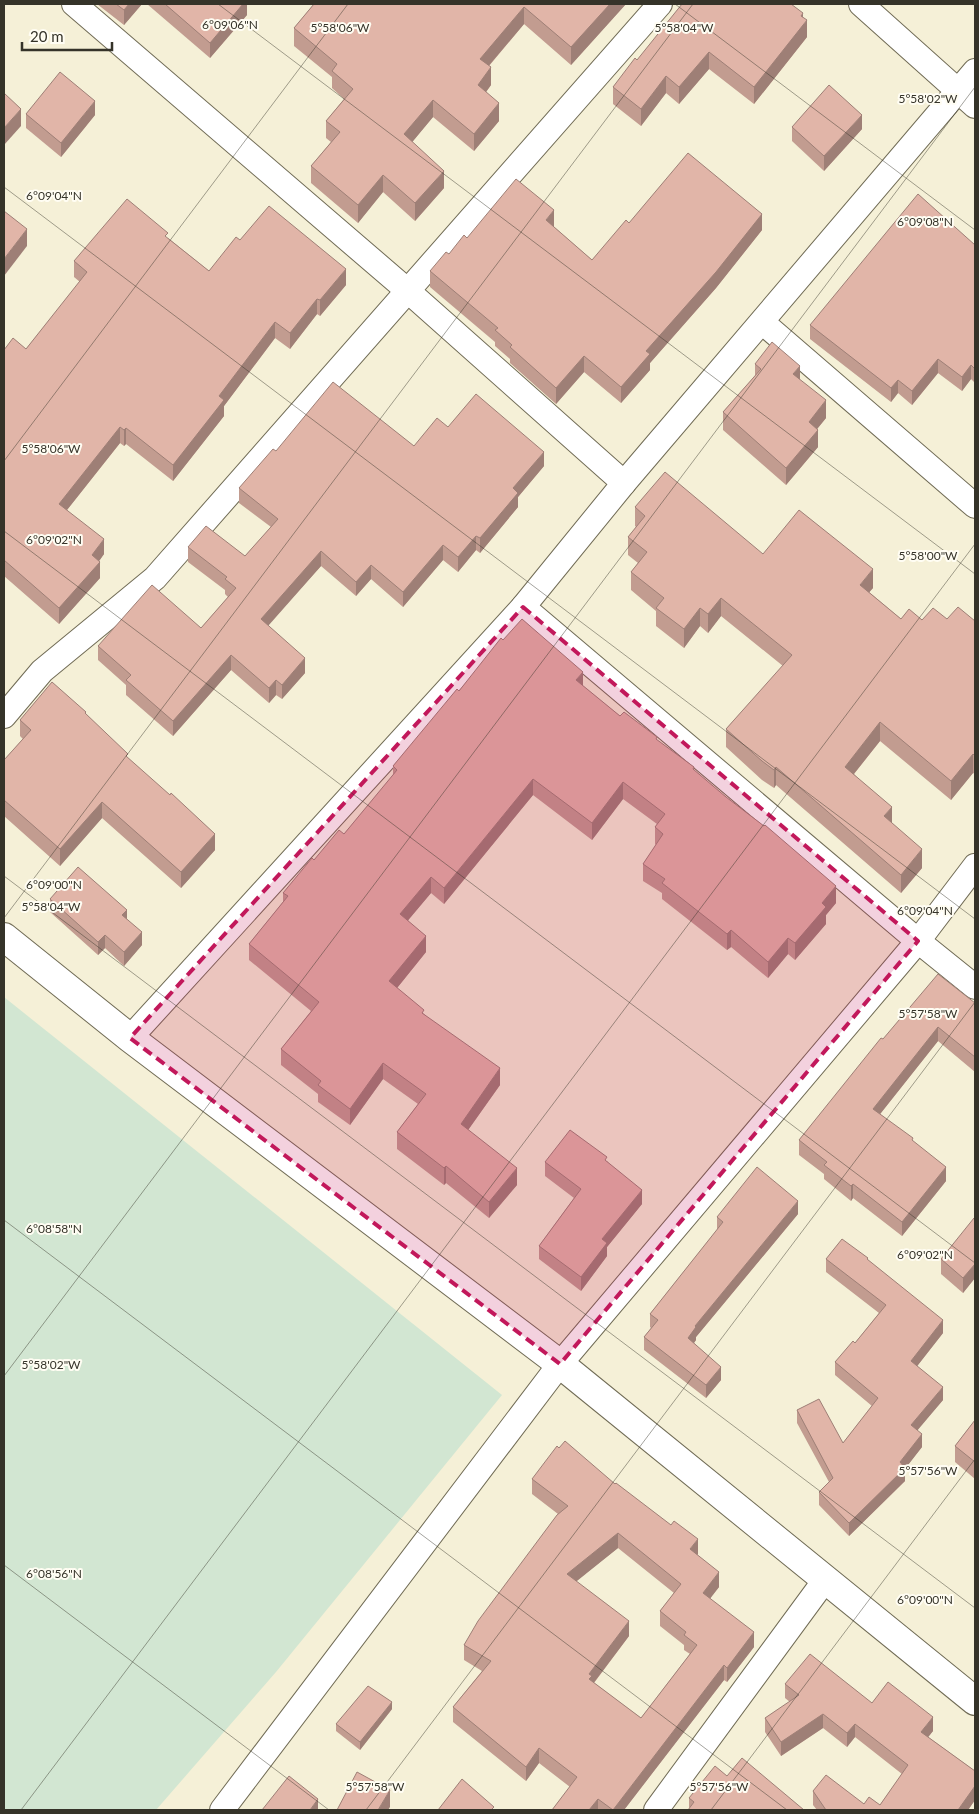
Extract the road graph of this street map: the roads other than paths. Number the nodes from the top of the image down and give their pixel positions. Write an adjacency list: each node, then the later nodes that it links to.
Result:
1 (74, 4): 6 (street)
2 (660, 4): 6 (street)
3 (861, 4): 5 (street)
4 (975, 70): 5 (street)
5 (967, 98): 7 (street)
6 (408, 291): 8 (street); 11 (street)
7 (762, 322): 8 (street); 9 (street)
8 (624, 483): 10 (street)
9 (975, 506)
10 (523, 607): 14 (street); 16 (street)
11 (4, 716)
12 (975, 866): 14 (street)
13 (4, 937): 16 (street)
14 (918, 941): 15 (street); 17 (street)
15 (975, 986)
16 (130, 1038): 17 (street)
17 (560, 1364): 18 (street); 20 (street)
18 (825, 1580): 19 (street); 21 (street)
19 (975, 1701)
20 (222, 1810)
21 (656, 1810)

